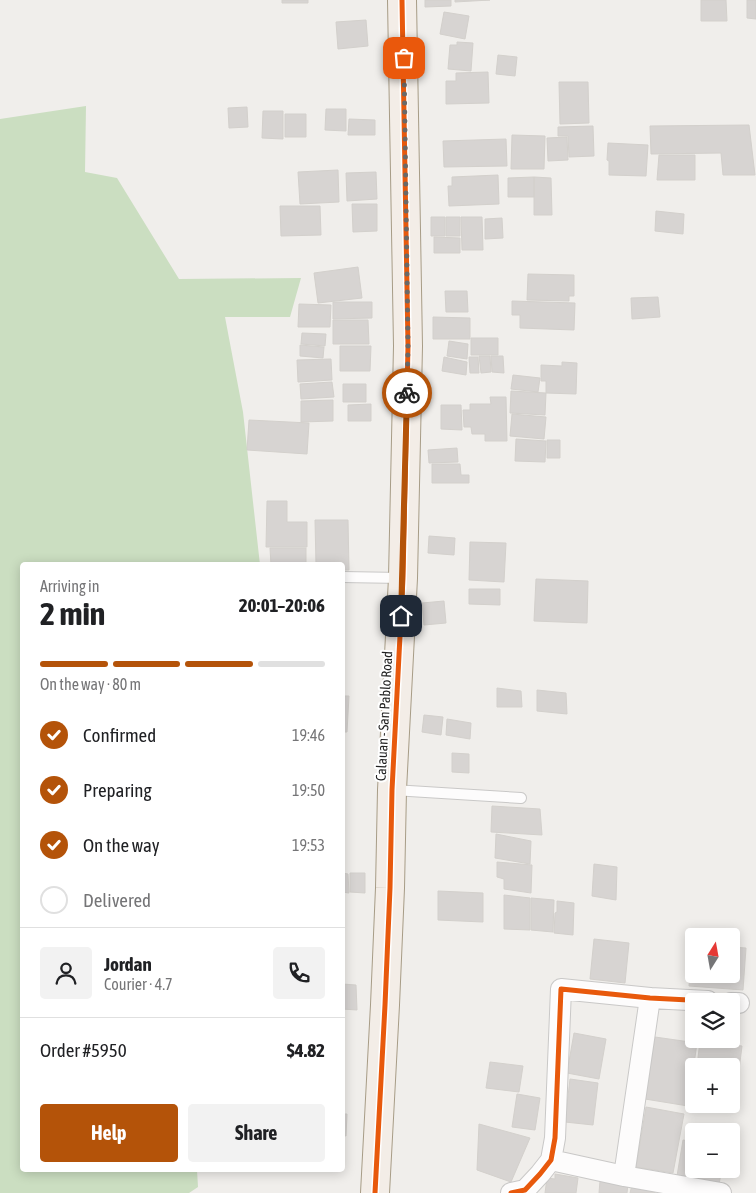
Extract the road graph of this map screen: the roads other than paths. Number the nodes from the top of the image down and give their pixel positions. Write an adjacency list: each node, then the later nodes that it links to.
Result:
1 (402, 0): 3 (main road, Calauan - San Pablo Road)
2 (345, 577): 3 (lane)
3 (403, 578): 4 (main road, Calauan - San Pablo Road)
4 (392, 790): 5 (lane); 10 (main road, Calauan - San Pablo Road)
5 (521, 798)
6 (650, 998): 7 (street); 8 (street); 9 (street)
7 (685, 1000)
8 (551, 1160): 9 (street); 11 (street)
9 (624, 1176): 12 (street)
10 (375, 1193)
11 (511, 1193)
12 (721, 1193)

